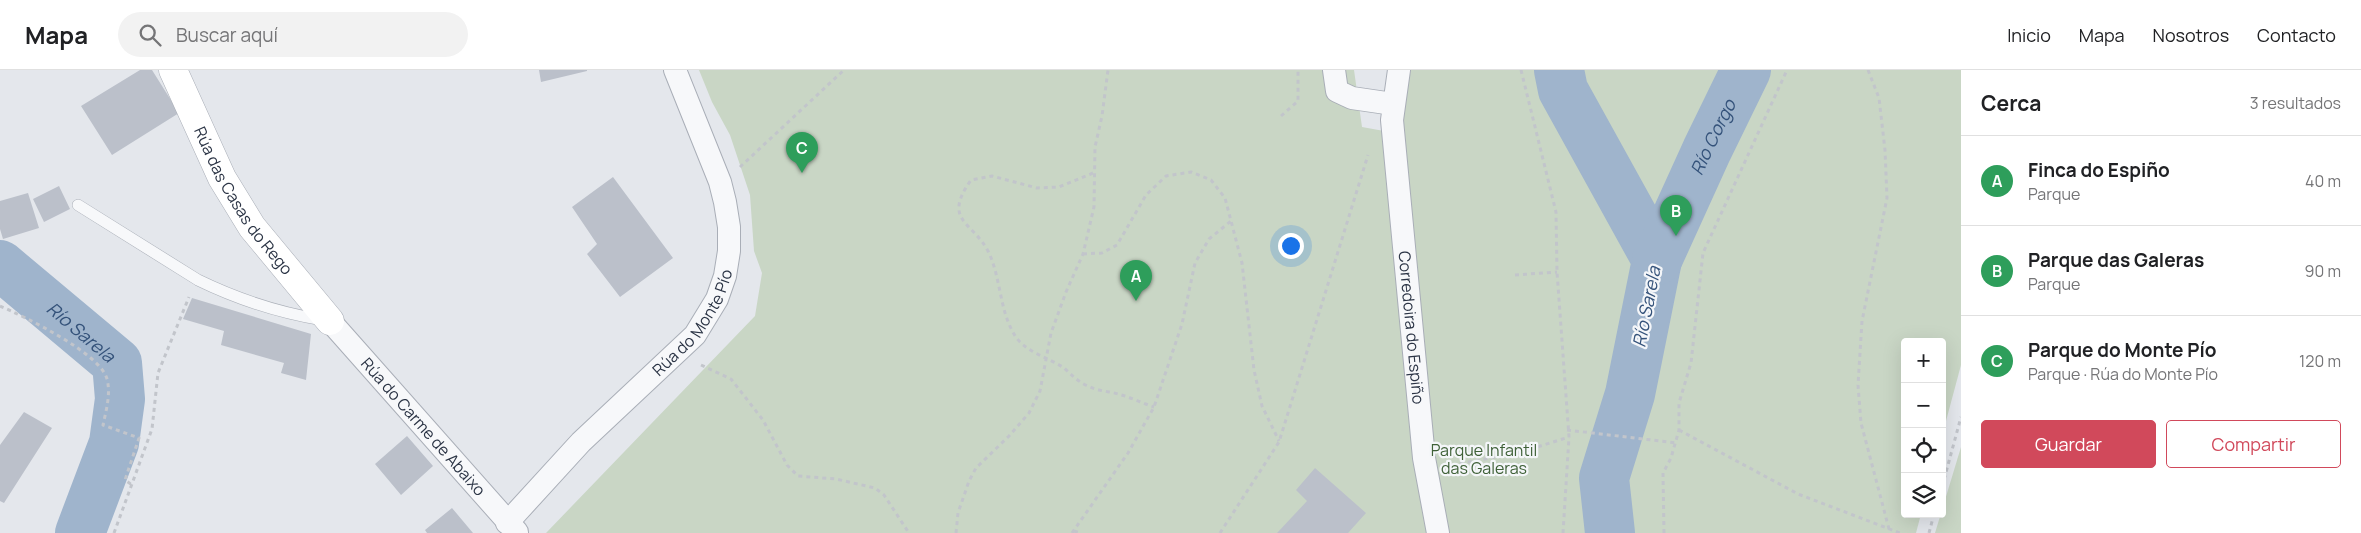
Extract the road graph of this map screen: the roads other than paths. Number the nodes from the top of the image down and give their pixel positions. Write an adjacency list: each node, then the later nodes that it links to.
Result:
1 (173, 70): 7 (street, Rúa das Casas do Rego)
2 (675, 70): 8 (street, Rúa do Monte Pío)
3 (1334, 70): 5 (street)
4 (1399, 70): 5 (street, Corredoira do Espiño)
5 (1392, 112): 9 (street, Corredoira do Espiño)
6 (78, 205): 7 (lane)
7 (330, 320): 8 (street, Rúa do Carme de Abaixo)
8 (513, 528)
9 (1438, 533)

